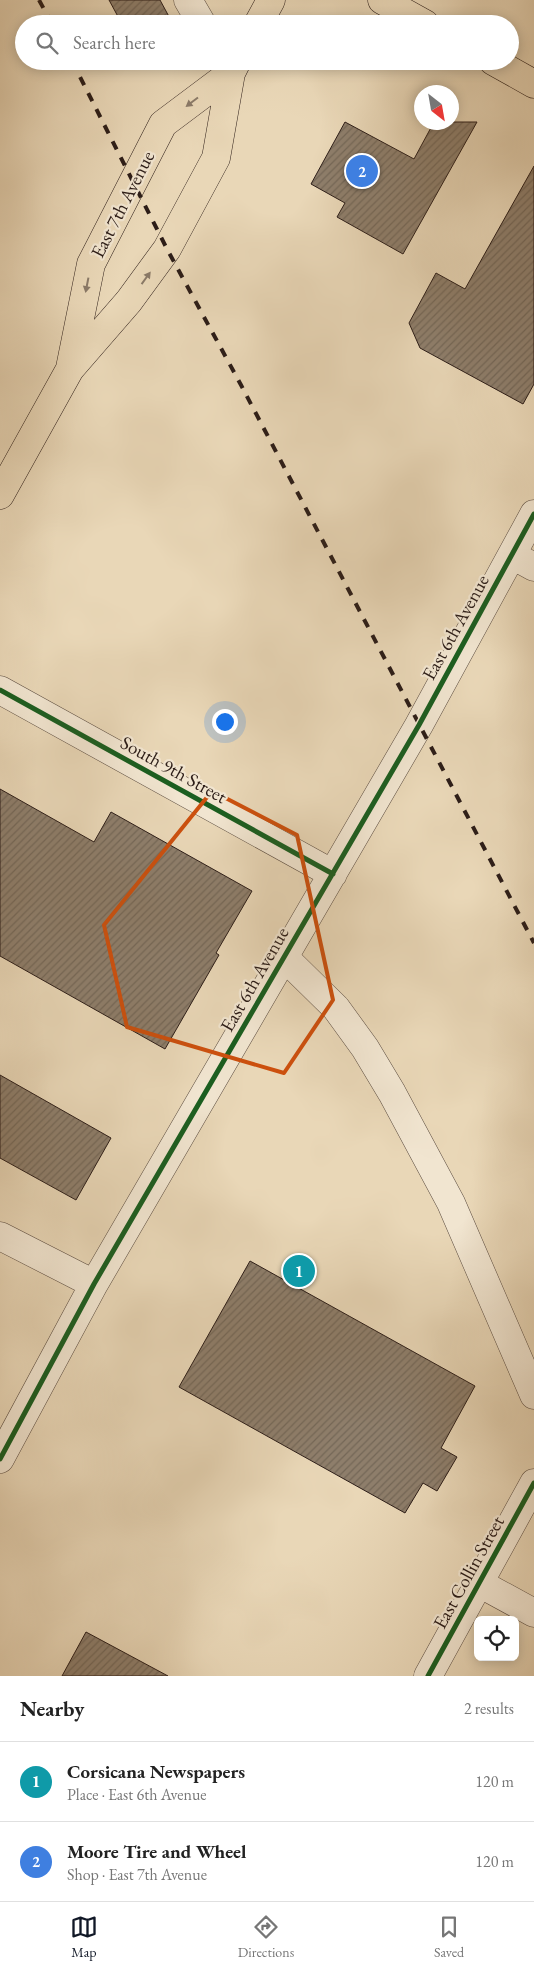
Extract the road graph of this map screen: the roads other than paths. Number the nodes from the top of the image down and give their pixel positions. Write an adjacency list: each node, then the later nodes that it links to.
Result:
1 (188, 0): 4 (street)
2 (271, 0): 5 (main road)
3 (382, 0): 6 (main road)
4 (197, 15)
5 (263, 15)
6 (409, 15)
7 (224, 70): 11 (main road, East 7th Avenue, one-way to 11)
8 (229, 70): 11 (main road, East 7th Avenue, one-way to 8)
9 (509, 70): 10 (main road)
10 (534, 84)
11 (70, 369): 12 (main road, East 7th Avenue)
12 (0, 495)
13 (534, 514): 14 (street, East 6th Avenue)
14 (523, 561): 16 (street, East 6th Avenue)
15 (0, 690): 16 (street, South 9th Street)
16 (333, 874): 17 (street, East 6th Avenue)
17 (284, 957): 19 (street, East 6th Avenue); 20 (street)
18 (0, 1236): 19 (street)
19 (94, 1284): 21 (street, East 6th Avenue)
20 (534, 1396)
21 (0, 1459)
22 (534, 1483): 23 (street, East Collin Street)
23 (479, 1583): 24 (street); 25 (street, East Collin Street)
24 (534, 1613)
25 (428, 1676)

